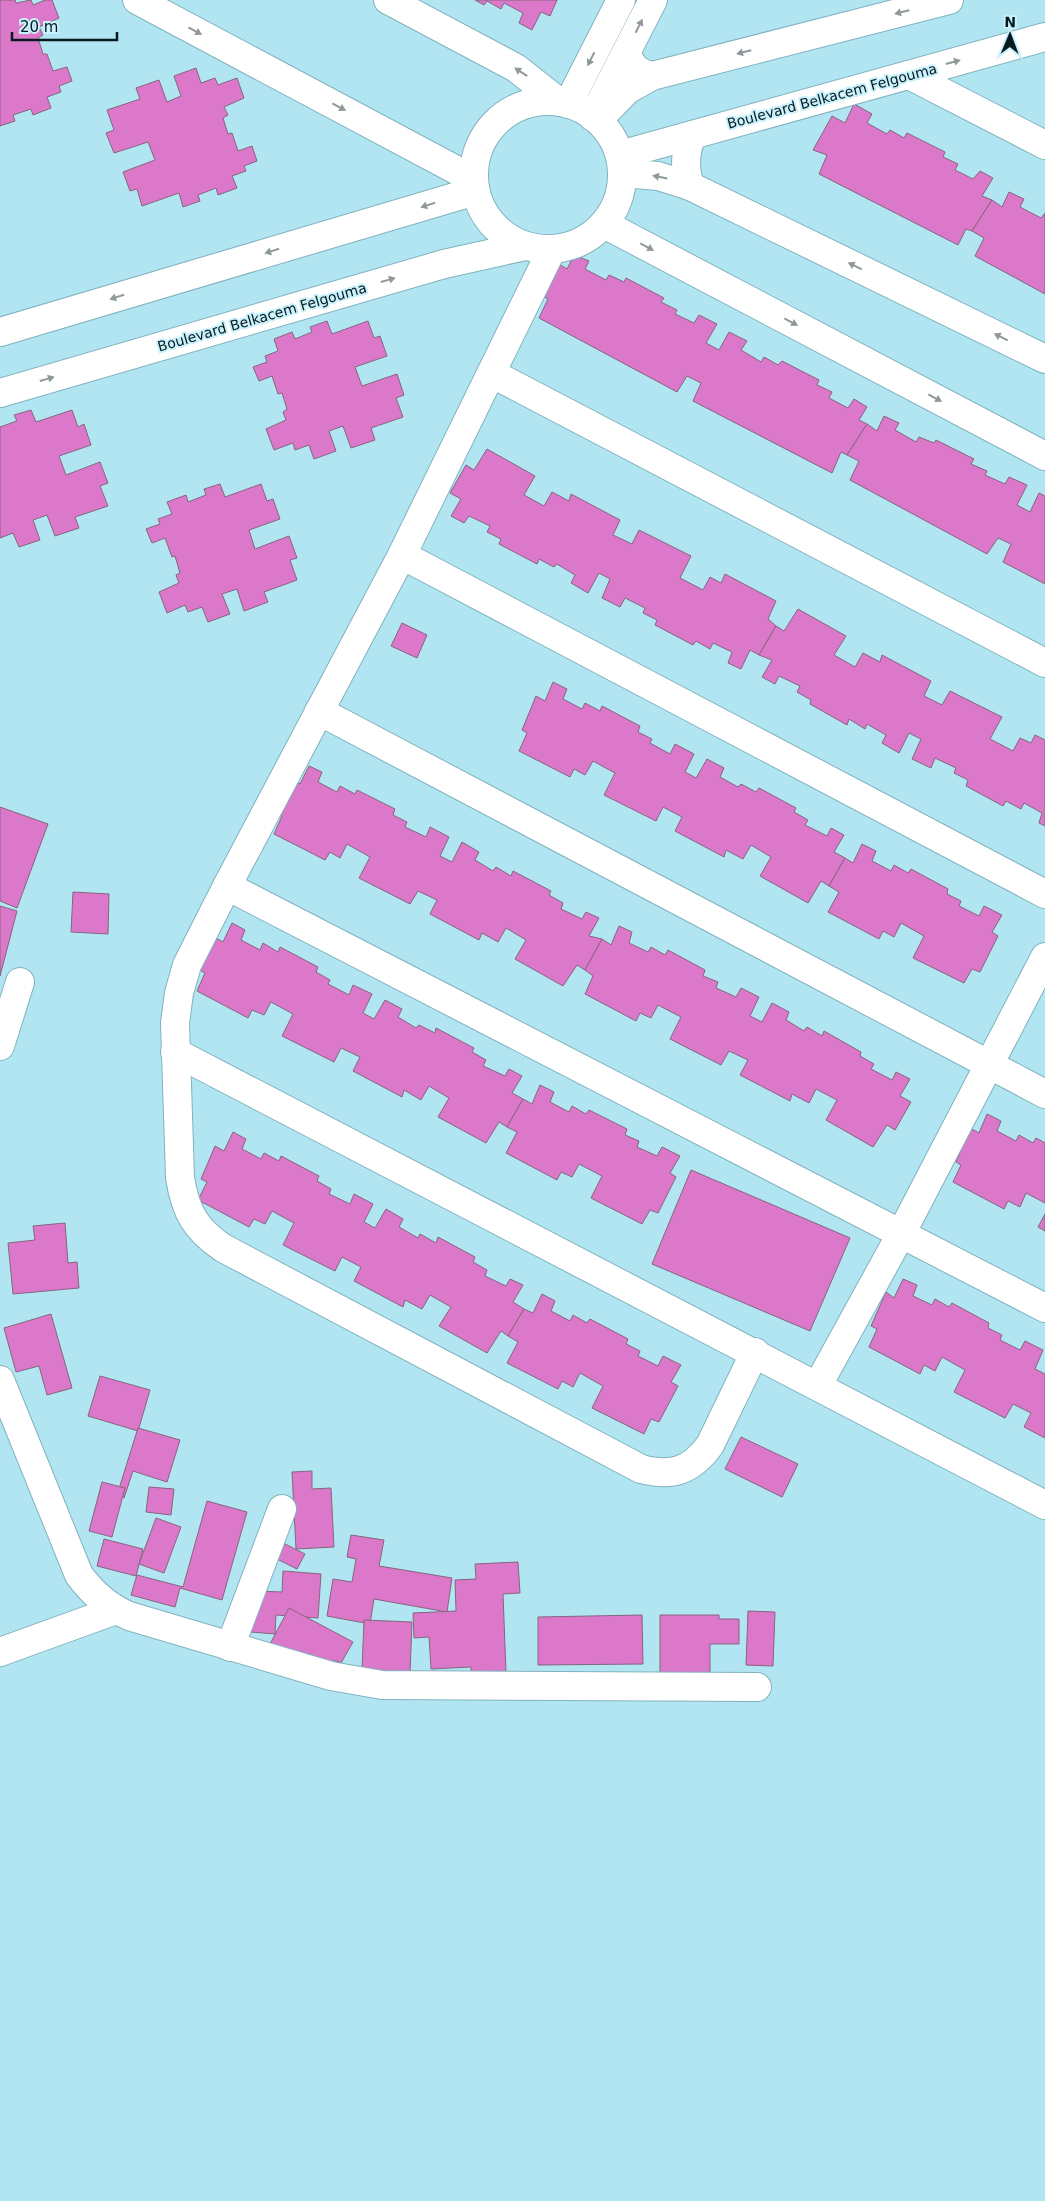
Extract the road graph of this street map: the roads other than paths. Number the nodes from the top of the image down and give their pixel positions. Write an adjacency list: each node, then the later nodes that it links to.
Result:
1 (137, 0): 15 (street, one-way to 15)
2 (388, 0): 10 (street, one-way to 2)
3 (620, 0): 10 (street, one-way to 10)
4 (653, 0): 7 (street, one-way to 4)
5 (949, 0): 9 (street, one-way to 9)
6 (1045, 37): 8 (street, Boulevard Belkacem Felgouma, one-way to 6)
7 (627, 52): 9 (street); 11 (street)
8 (909, 75): 12 (street, Boulevard Belkacem Felgouma); 13 (street)
9 (652, 76): 11 (street)
10 (563, 103): 11 (street); 15 (street)
11 (596, 118): 14 (street)
12 (692, 135): 14 (street, Boulevard Belkacem Felgouma); 16 (street)
13 (1045, 145)
14 (621, 164): 16 (street, one-way to 14); 17 (street)
15 (474, 185): 18 (street); 20 (street, one-way to 20)
16 (690, 186): 21 (street, one-way to 16)
17 (604, 224): 19 (street); 24 (street, one-way to 24)
18 (525, 246): 19 (street); 23 (street, Boulevard Belkacem Felgouma, one-way to 18)
19 (552, 249): 22 (street)
20 (0, 332)
21 (1045, 359)
22 (491, 373): 25 (street); 26 (street)
23 (0, 392)
24 (1045, 456)
25 (402, 555): 27 (street); 29 (street)
26 (1045, 663)
27 (320, 711): 28 (street); 34 (street)
28 (227, 886): 33 (street); 36 (street)
29 (1045, 894)
30 (1045, 957): 34 (street)
31 (20, 982): 32 (street)
32 (0, 1046)
33 (175, 1052): 38 (street); 38 (street)
34 (988, 1065): 35 (street); 36 (street)
35 (1045, 1094)
36 (901, 1234): 37 (street); 40 (street)
37 (1045, 1308)
38 (755, 1352): 40 (street)
39 (0, 1380): 43 (street)
40 (818, 1385): 41 (street)
41 (1045, 1505)
42 (282, 1509): 44 (street)
43 (116, 1610): 44 (street); 45 (street)
44 (230, 1647): 46 (street)
45 (0, 1652)
46 (758, 1687)

